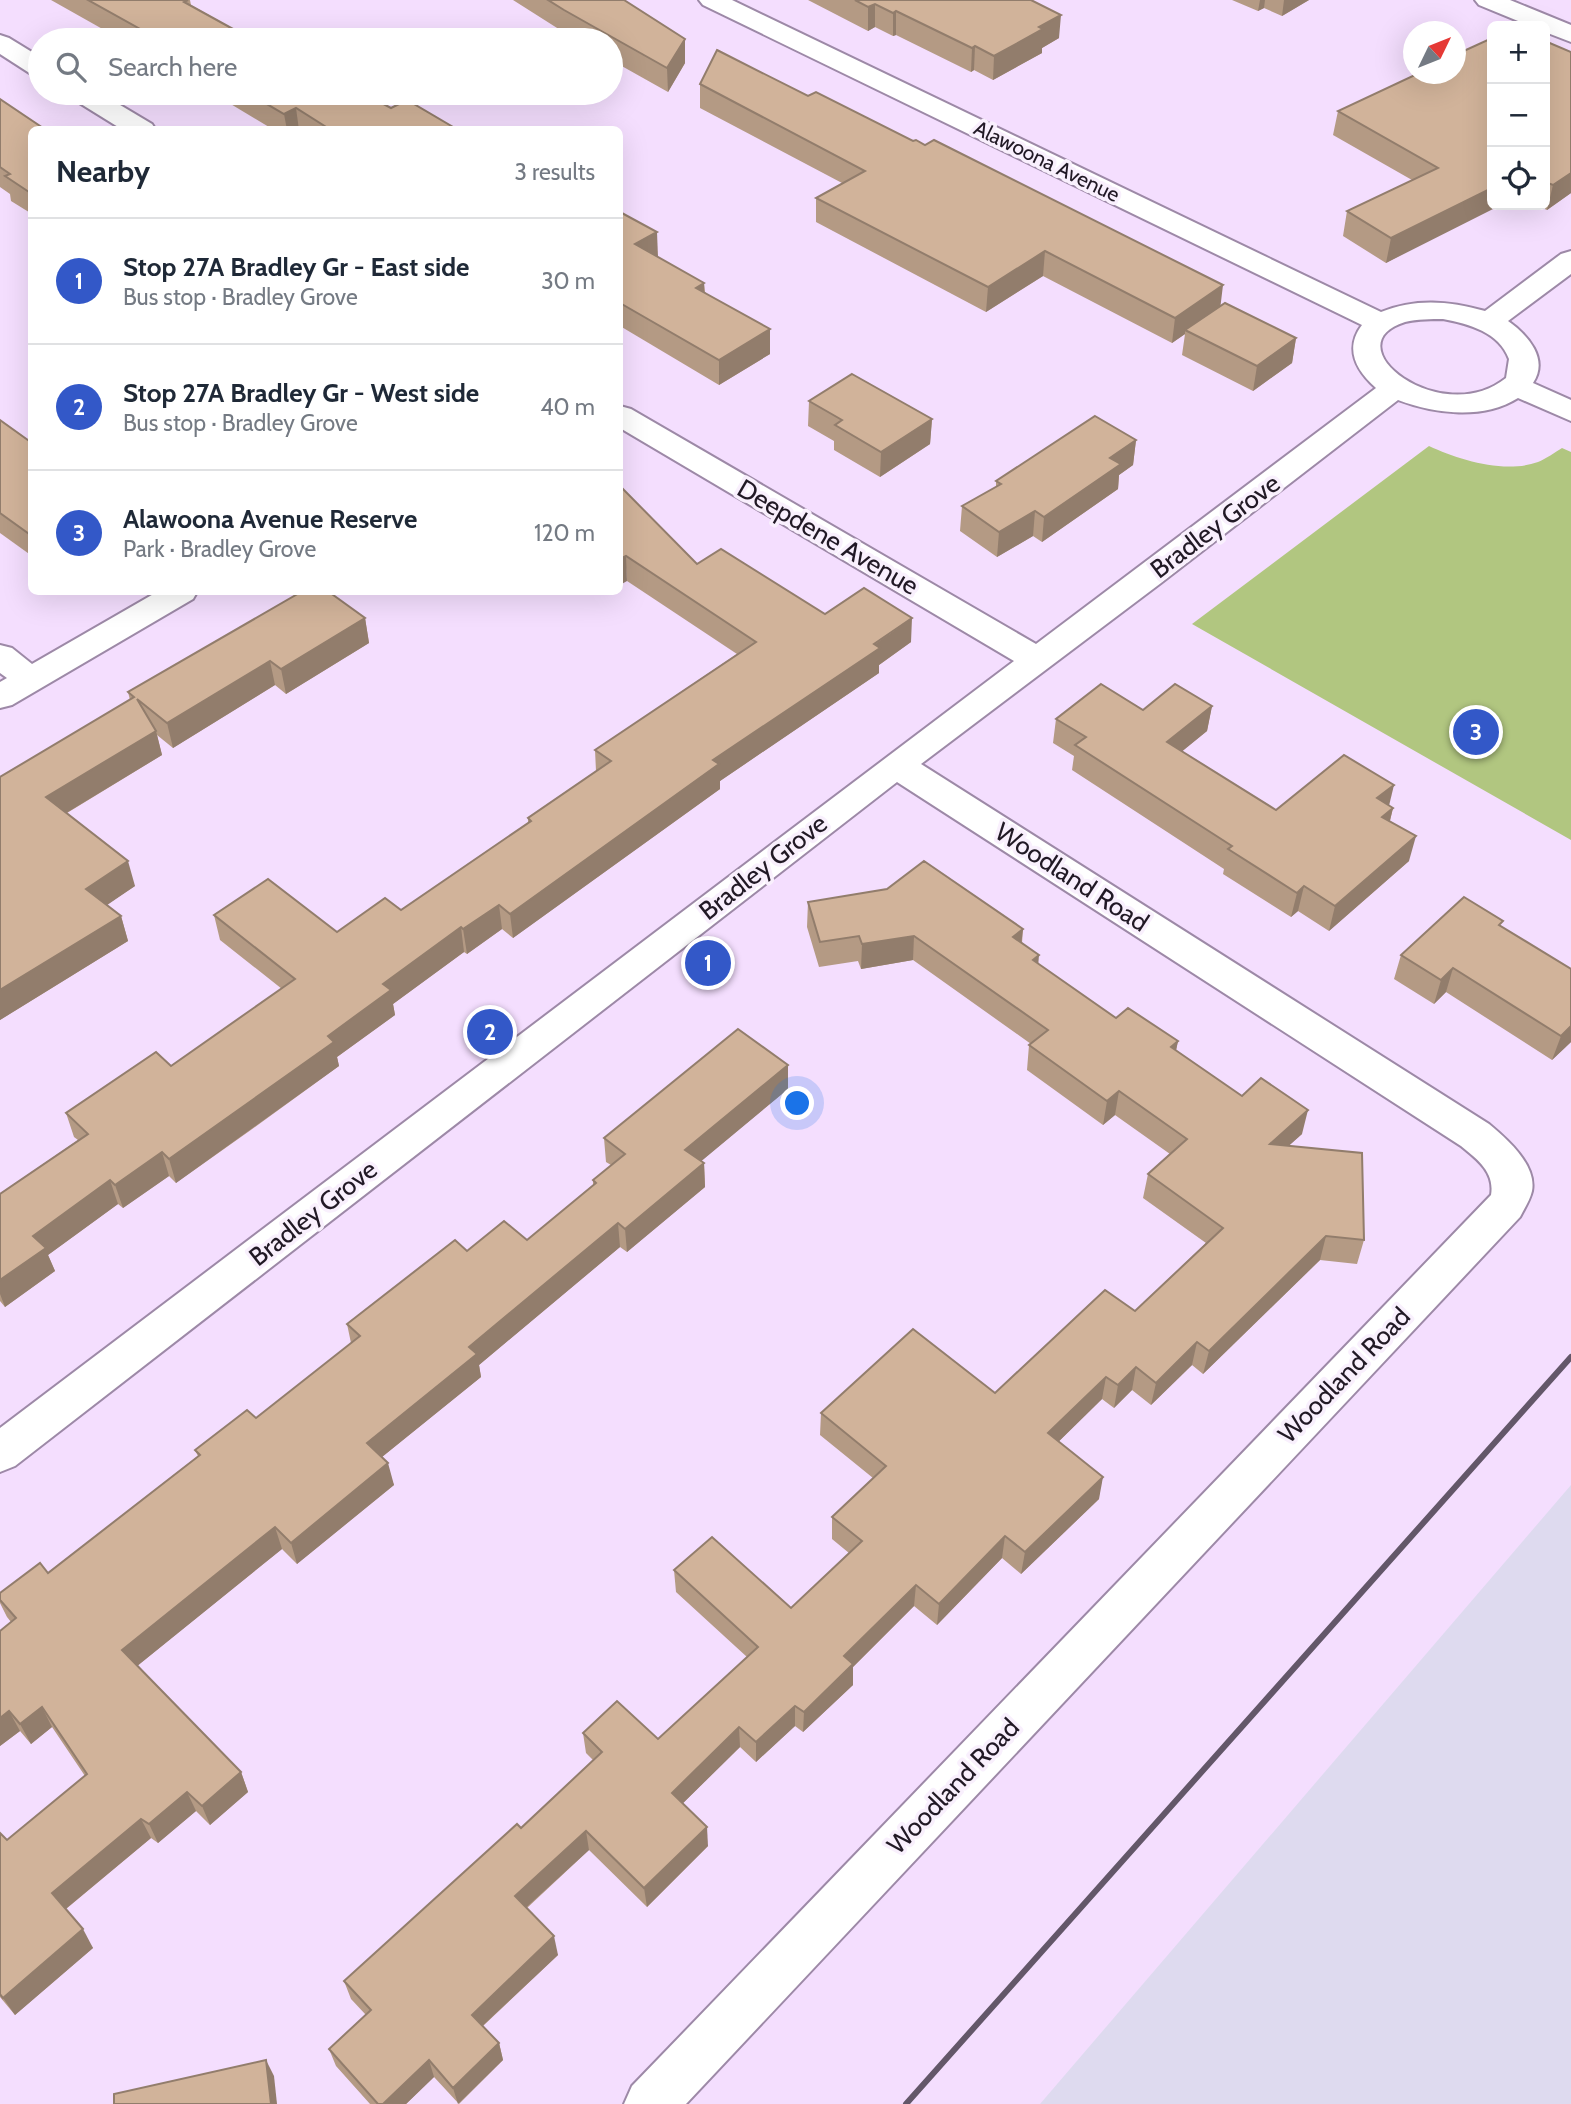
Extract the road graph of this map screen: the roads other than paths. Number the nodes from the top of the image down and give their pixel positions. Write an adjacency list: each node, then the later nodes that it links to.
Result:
1 (712, 0): 10 (street, Alawoona Avenue)
2 (1488, 0): 3 (street)
3 (1566, 26)
4 (0, 43): 5 (street)
5 (28, 60)
6 (102, 105): 7 (street)
7 (136, 126)
8 (1571, 260): 9 (street)
9 (1489, 322): 10 (street); 11 (street)
10 (1381, 323): 12 (street)
11 (1516, 386): 12 (street); 13 (street)
12 (1395, 388): 17 (street, Bradley Grove)
13 (1571, 412)
14 (623, 417): 17 (street, Deepdene Avenue)
15 (176, 595): 18 (street)
16 (0, 656): 18 (street)
17 (1036, 659): 20 (street, Bradley Grove)
18 (30, 679): 19 (street)
19 (0, 697)
20 (896, 765): 21 (street, Bradley Grove); 22 (street, Woodland Road)
21 (0, 1453)
22 (650, 2104)

